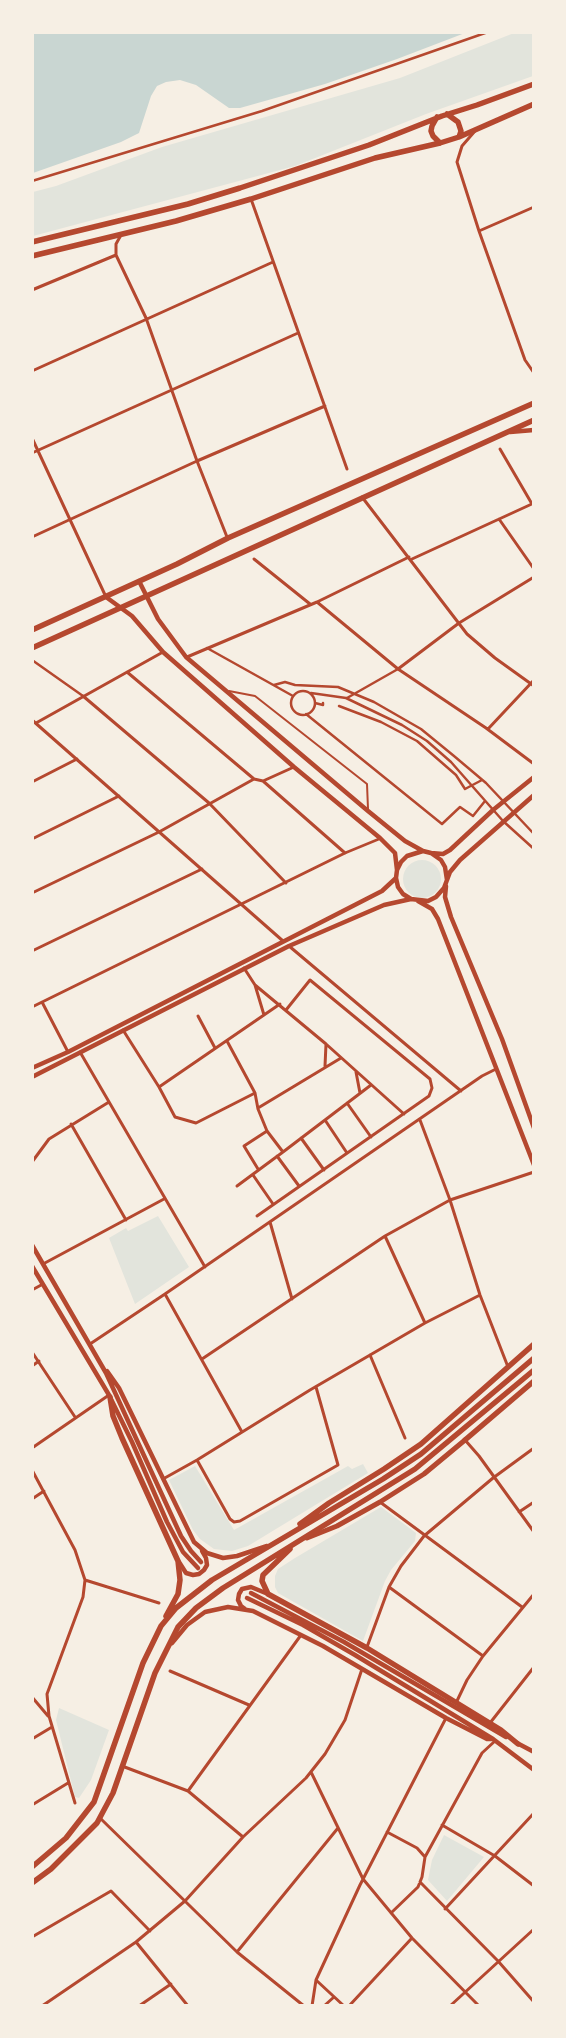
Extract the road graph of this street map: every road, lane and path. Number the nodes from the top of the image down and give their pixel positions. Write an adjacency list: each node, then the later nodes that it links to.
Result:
1 (488, 32): 9 (street)
2 (534, 84): 4 (main road)
3 (534, 104): 6 (main road)
4 (447, 114): 5 (main road); 7 (main road)
5 (437, 117): 8 (main road); 14 (main road)
6 (477, 129): 7 (main road); 12 (street)
7 (459, 137): 8 (main road)
8 (440, 143): 10 (main road)
9 (32, 181)
10 (251, 199): 13 (main road); 17 (street)
11 (534, 207): 12 (street)
12 (479, 231): 22 (street)
13 (121, 235): 15 (street); 16 (main road)
14 (32, 242)
15 (116, 254): 18 (street); 19 (street)
16 (32, 256)
17 (273, 262): 19 (street); 20 (street)
18 (32, 290)
19 (146, 318): 21 (street); 23 (street)
20 (298, 333): 23 (street); 25 (street)
21 (32, 371)
22 (534, 373)
23 (172, 388): 31 (street); 33 (street)
24 (534, 403): 40 (main road)
25 (325, 406): 33 (street); 34 (street)
26 (534, 420): 28 (main road)
27 (534, 430): 28 (street)
28 (503, 433): 35 (main road)
29 (32, 438): 31 (street)
30 (500, 449): 36 (street)
31 (38, 451): 32 (street); 38 (street)
32 (32, 453)
33 (198, 461): 38 (street); 40 (street)
34 (347, 468)
35 (362, 497): 41 (street); 47 (main road)
36 (533, 503): 37 (street)
37 (499, 519): 41 (street); 43 (street)
38 (71, 520): 39 (street); 46 (street)
39 (32, 538)
40 (228, 538): 45 (main road)
41 (410, 558): 48 (street); 51 (street)
42 (254, 559): 49 (street)
43 (534, 569)
44 (534, 577): 51 (street)
45 (139, 581): 46 (main road); 47 (street)
46 (106, 597): 50 (street); 52 (main road)
47 (146, 597): 50 (main road); 56 (street)
48 (317, 602): 49 (street); 58 (street)
49 (310, 604): 54 (street)
50 (122, 607): 53 (main road); 55 (street)
51 (459, 623): 58 (street); 61 (street)
52 (32, 630)
53 (32, 648)
54 (206, 648): 56 (street); 62 (street)
55 (163, 652): 59 (street); 78 (street)
56 (186, 657): 64 (street)
57 (32, 660): 67 (street)
58 (398, 669): 66 (street); 75 (street)
59 (127, 672): 67 (street); 80 (street)
60 (534, 680): 61 (street)
61 (529, 684): 63 (street); 75 (street)
62 (274, 685): 66 (street); 68 (street)
63 (534, 686)
64 (225, 690): 89 (street); 89 (lane)
65 (311, 693): 68 (street); 69 (street); 70 (street)
66 (354, 694): 69 (street); 81 (street)
67 (83, 696): 74 (street); 87 (street)
68 (294, 696): 73 (street)
69 (346, 698): 86 (street)
70 (316, 703): 71 (street); 73 (street)
71 (323, 703)
72 (339, 706): 81 (street)
73 (306, 714): 86 (street)
74 (34, 721): 76 (street)
75 (488, 729): 77 (street)
76 (77, 759): 83 (street); 85 (street)
77 (534, 764)
78 (294, 768): 82 (street); 93 (street)
79 (534, 777): 88 (street)
80 (254, 779): 82 (street); 87 (street)
81 (482, 780): 92 (street)
82 (263, 781): 97 (street)
83 (32, 782)
84 (534, 795): 90 (street)
85 (119, 796): 91 (street); 94 (street)
86 (486, 801): 88 (street)
87 (209, 804): 91 (street); 103 (street)
88 (493, 810): 90 (street); 98 (street)
89 (368, 811): 96 (street)
90 (503, 821): 95 (street); 102 (street)
91 (160, 832): 99 (street); 104 (street)
92 (534, 834)
93 (380, 838): 97 (street); 100 (street)
94 (32, 839)
95 (534, 849)
96 (423, 851): 98 (street); 100 (street)
97 (345, 853): 103 (street)
98 (431, 853): 102 (street)
99 (202, 869): 107 (street); 110 (street)
100 (397, 870): 101 (street)
101 (396, 878): 105 (street); 108 (street)
102 (446, 881): 106 (street); 143 (street)
103 (286, 882): 107 (street)
104 (32, 893)
105 (411, 899): 106 (street); 109 (street)
106 (418, 901): 128 (street)
107 (241, 904): 108 (street); 113 (street)
108 (283, 941): 123 (street)
109 (289, 946): 111 (street); 133 (street)
110 (32, 951)
111 (244, 968): 112 (street); 119 (street)
112 (255, 984): 114 (street); 117 (street)
113 (42, 1002): 115 (street); 123 (street)
114 (280, 1004): 116 (street); 117 (street)
115 (32, 1007)
116 (286, 1010): 121 (street); 139 (street)
117 (264, 1015): 120 (street)
118 (198, 1016): 122 (street)
119 (123, 1030): 124 (street); 132 (street)
120 (226, 1041): 122 (street); 134 (street)
121 (326, 1044): 125 (street); 126 (street)
122 (215, 1048): 132 (street)
123 (68, 1052): 127 (street)
124 (80, 1052): 130 (street); 136 (street)
125 (341, 1058): 126 (street); 129 (street)
126 (325, 1066): 138 (street)
127 (32, 1068)
128 (497, 1069): 133 (street); 151 (street)
129 (355, 1071): 131 (street); 135 (street)
130 (32, 1077)
131 (371, 1085): 135 (street); 139 (street)
132 (159, 1087): 134 (street)
133 (461, 1091): 141 (street)
134 (254, 1093): 138 (street)
135 (360, 1093): 137 (street)
136 (109, 1102): 142 (street); 158 (street)
137 (347, 1103): 140 (street); 145 (street)
138 (258, 1108): 144 (street)
139 (404, 1114): 145 (street)
140 (324, 1120): 146 (street); 148 (street)
141 (420, 1120): 159 (street); 163 (street)
142 (72, 1124): 150 (street); 162 (street)
143 (534, 1128)
144 (267, 1131): 147 (street); 152 (street)
145 (371, 1137): 148 (street)
146 (301, 1138): 147 (street); 153 (street)
147 (283, 1152): 149 (street)
148 (347, 1153): 153 (street)
149 (277, 1156): 152 (street); 157 (street)
150 (32, 1162)
151 (534, 1165)
152 (258, 1169): 155 (street)
153 (324, 1170): 157 (street)
154 (534, 1172): 159 (street)
155 (253, 1175): 156 (street); 160 (street)
156 (237, 1186)
157 (299, 1186): 160 (street)
158 (164, 1199): 162 (street); 168 (street)
159 (450, 1200): 164 (street); 172 (street)
160 (274, 1204): 161 (street)
161 (257, 1216)
162 (126, 1220): 166 (street)
163 (270, 1222): 168 (street); 173 (street)
164 (385, 1236): 173 (street); 174 (street)
165 (32, 1245): 166 (street)
166 (43, 1264): 175 (street)
167 (32, 1266): 169 (street)
168 (205, 1267): 171 (street)
169 (43, 1284): 170 (street); 188 (street)
170 (32, 1290)
171 (165, 1294): 175 (street); 181 (street)
172 (480, 1295): 174 (street); 184 (street)
173 (292, 1299): 181 (street)
174 (425, 1323): 178 (street)
175 (90, 1344): 179 (street)
176 (534, 1344): 184 (main road)
177 (32, 1352): 182 (street)
178 (370, 1355): 187 (street); 191 (street)
179 (97, 1357): 198 (street); 212 (street)
180 (534, 1358): 206 (main road)
181 (202, 1359): 190 (street)
182 (39, 1362): 183 (street); 189 (street)
183 (32, 1366)
184 (508, 1367): 206 (main road)
185 (534, 1370): 207 (main road)
186 (534, 1381): 192 (main road)
187 (316, 1387): 190 (street); 195 (street)
188 (109, 1396): 189 (street); 211 (main road); 213 (street)
189 (75, 1417): 193 (street)
190 (242, 1432): 195 (street)
191 (405, 1438)
192 (466, 1440): 197 (street); 201 (main road)
193 (32, 1448)
194 (534, 1448): 197 (street)
195 (197, 1460): 198 (street)
196 (32, 1470): 199 (street)
197 (494, 1478): 203 (street); 205 (street)
198 (163, 1479): 210 (street)
199 (44, 1491): 200 (street); 214 (street)
200 (32, 1499)
201 (380, 1502): 205 (street); 207 (main road)
202 (534, 1502): 203 (street)
203 (519, 1512): 204 (street)
204 (534, 1532)
205 (424, 1536): 215 (street); 221 (street)
206 (280, 1539): 208 (main road)
207 (302, 1540): 209 (main road)
208 (269, 1546): 210 (street); 223 (main road)
209 (292, 1546): 217 (main road); 226 (main road)
210 (202, 1550): 211 (street)
211 (178, 1561): 223 (main road)
212 (201, 1562)
213 (198, 1568)
214 (86, 1580): 220 (street); 234 (street)
215 (388, 1587): 225 (street); 227 (street)
216 (250, 1593): 240 (street)
217 (268, 1594): 222 (street); 225 (main road)
218 (534, 1594): 221 (street)
219 (247, 1598): 239 (street)
220 (159, 1603)
221 (522, 1607): 227 (street)
222 (245, 1609): 224 (street); 226 (street)
223 (161, 1626): 257 (main road)
224 (301, 1634): 229 (street); 233 (street)
225 (367, 1648): 232 (main road)
226 (166, 1650): 242 (main road)
227 (483, 1656): 232 (street)
228 (534, 1667): 236 (street)
229 (362, 1669): 235 (street); 244 (street)
230 (170, 1671): 233 (street)
231 (32, 1697): 234 (street)
232 (456, 1702): 236 (main road)
233 (249, 1705): 246 (street)
234 (48, 1716): 237 (street)
235 (446, 1718): 239 (street); 253 (street)
236 (490, 1723): 240 (main road)
237 (52, 1727): 238 (street); 245 (street)
238 (32, 1739)
239 (494, 1740): 243 (street); 251 (street)
240 (518, 1744): 241 (street)
241 (533, 1751)
242 (122, 1766): 246 (street); 250 (main road)
243 (534, 1770)
244 (311, 1772): 252 (street); 254 (street)
245 (68, 1784): 247 (street); 248 (street)
246 (188, 1791): 254 (street)
247 (75, 1803)
248 (32, 1806)
249 (534, 1813): 255 (street)
250 (100, 1818): 260 (main road); 262 (street)
251 (442, 1825): 255 (street); 256 (street)
252 (338, 1828): 258 (street); 270 (street)
253 (387, 1832): 256 (street); 258 (street)
254 (243, 1837): 262 (street)
255 (495, 1856): 261 (street); 263 (street)
256 (425, 1857): 259 (street)
257 (32, 1867)
258 (363, 1880): 264 (street); 272 (street)
259 (420, 1882): 263 (street); 264 (street)
260 (32, 1883)
261 (534, 1886)
262 (185, 1901): 266 (street); 270 (street)
263 (445, 1909): 271 (street)
264 (391, 1913): 268 (street)
265 (534, 1929): 271 (street)
266 (150, 1930): 267 (street); 269 (street)
267 (32, 1937)
268 (412, 1938): 274 (street); 284 (street)
269 (136, 1942): 273 (street); 277 (street)
270 (237, 1952): 280 (street)
271 (498, 1961): 274 (street); 276 (street)
272 (316, 1980): 275 (street); 281 (street)
273 (171, 1984): 278 (street); 279 (street)
274 (466, 1991): 285 (street); 286 (street)
275 (334, 1997): 282 (street); 283 (street)
276 (534, 2002)
277 (42, 2006)
278 (139, 2006)
279 (188, 2006)
280 (304, 2006)
281 (312, 2006)
282 (324, 2006)
283 (344, 2006)
284 (349, 2006)
285 (450, 2006)
286 (479, 2006)

